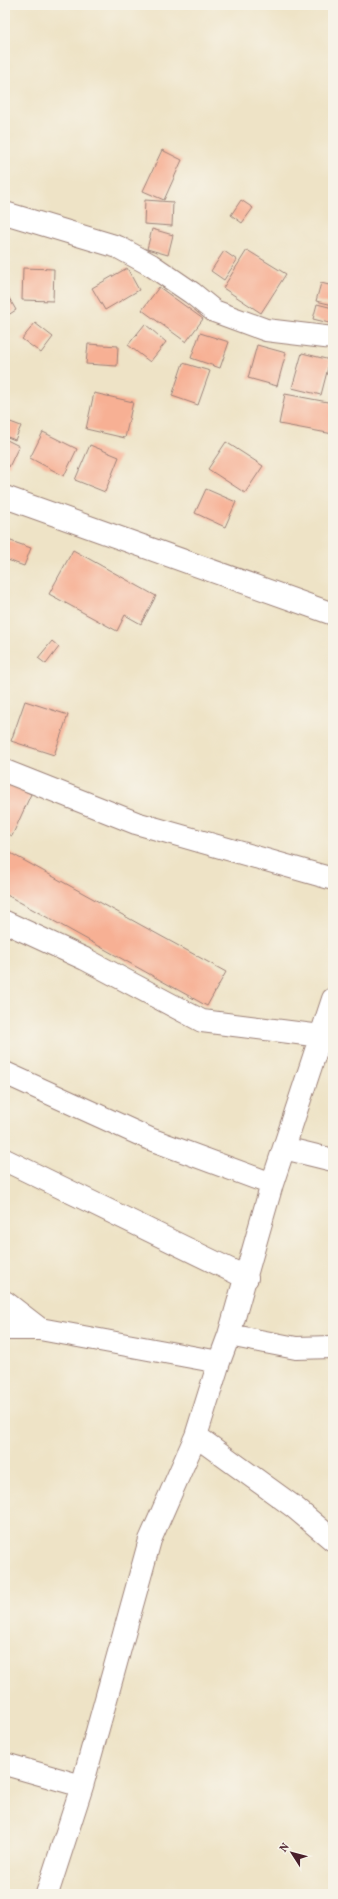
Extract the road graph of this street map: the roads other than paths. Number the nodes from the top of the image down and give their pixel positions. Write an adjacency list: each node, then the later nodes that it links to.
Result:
1 (5, 213): 2 (street)
2 (333, 338)
3 (5, 497): 4 (street)
4 (333, 614)
5 (5, 770): 6 (street)
6 (333, 879)
7 (5, 922): 9 (street)
8 (333, 999): 9 (street)
9 (327, 1038): 11 (street)
10 (5, 1073): 14 (street)
11 (284, 1148): 13 (street); 14 (street)
12 (5, 1160): 15 (street)
13 (333, 1160)
14 (272, 1184): 15 (street)
15 (246, 1278): 19 (street)
16 (5, 1302): 18 (street)
17 (5, 1329): 18 (street)
18 (40, 1329): 21 (street)
19 (229, 1335): 20 (street); 21 (street)
20 (333, 1347)
21 (219, 1362): 22 (street)
22 (196, 1436): 23 (street); 25 (street)
23 (333, 1540)
24 (5, 1764): 25 (street)
25 (82, 1786): 26 (street)
26 (47, 1894)

